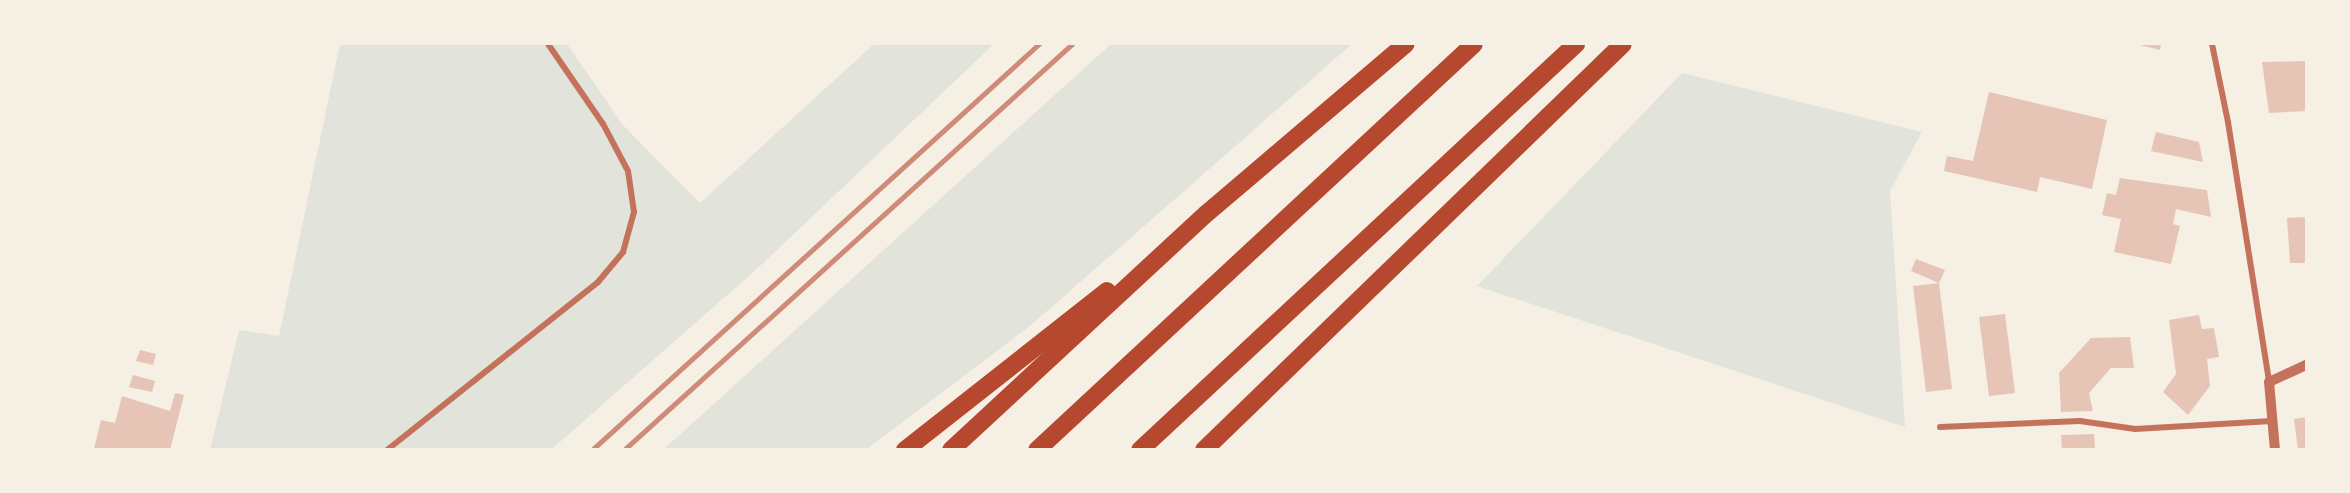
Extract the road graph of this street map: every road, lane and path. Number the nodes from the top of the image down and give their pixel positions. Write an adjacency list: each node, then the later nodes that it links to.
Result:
1 (548, 44): 12 (street)
2 (1407, 44): 7 (highway)
3 (1474, 44): 15 (highway)
4 (1576, 44): 16 (highway)
5 (1623, 44): 17 (highway)
6 (2212, 44): 9 (street)
7 (1206, 214): 13 (highway); 14 (highway)
8 (2307, 365): 9 (street)
9 (2269, 382): 10 (street)
10 (2272, 421): 11 (street); 18 (street)
11 (1940, 427)
12 (387, 450)
13 (905, 450)
14 (951, 450)
15 (1037, 450)
16 (1140, 450)
17 (1204, 450)
18 (2275, 450)

